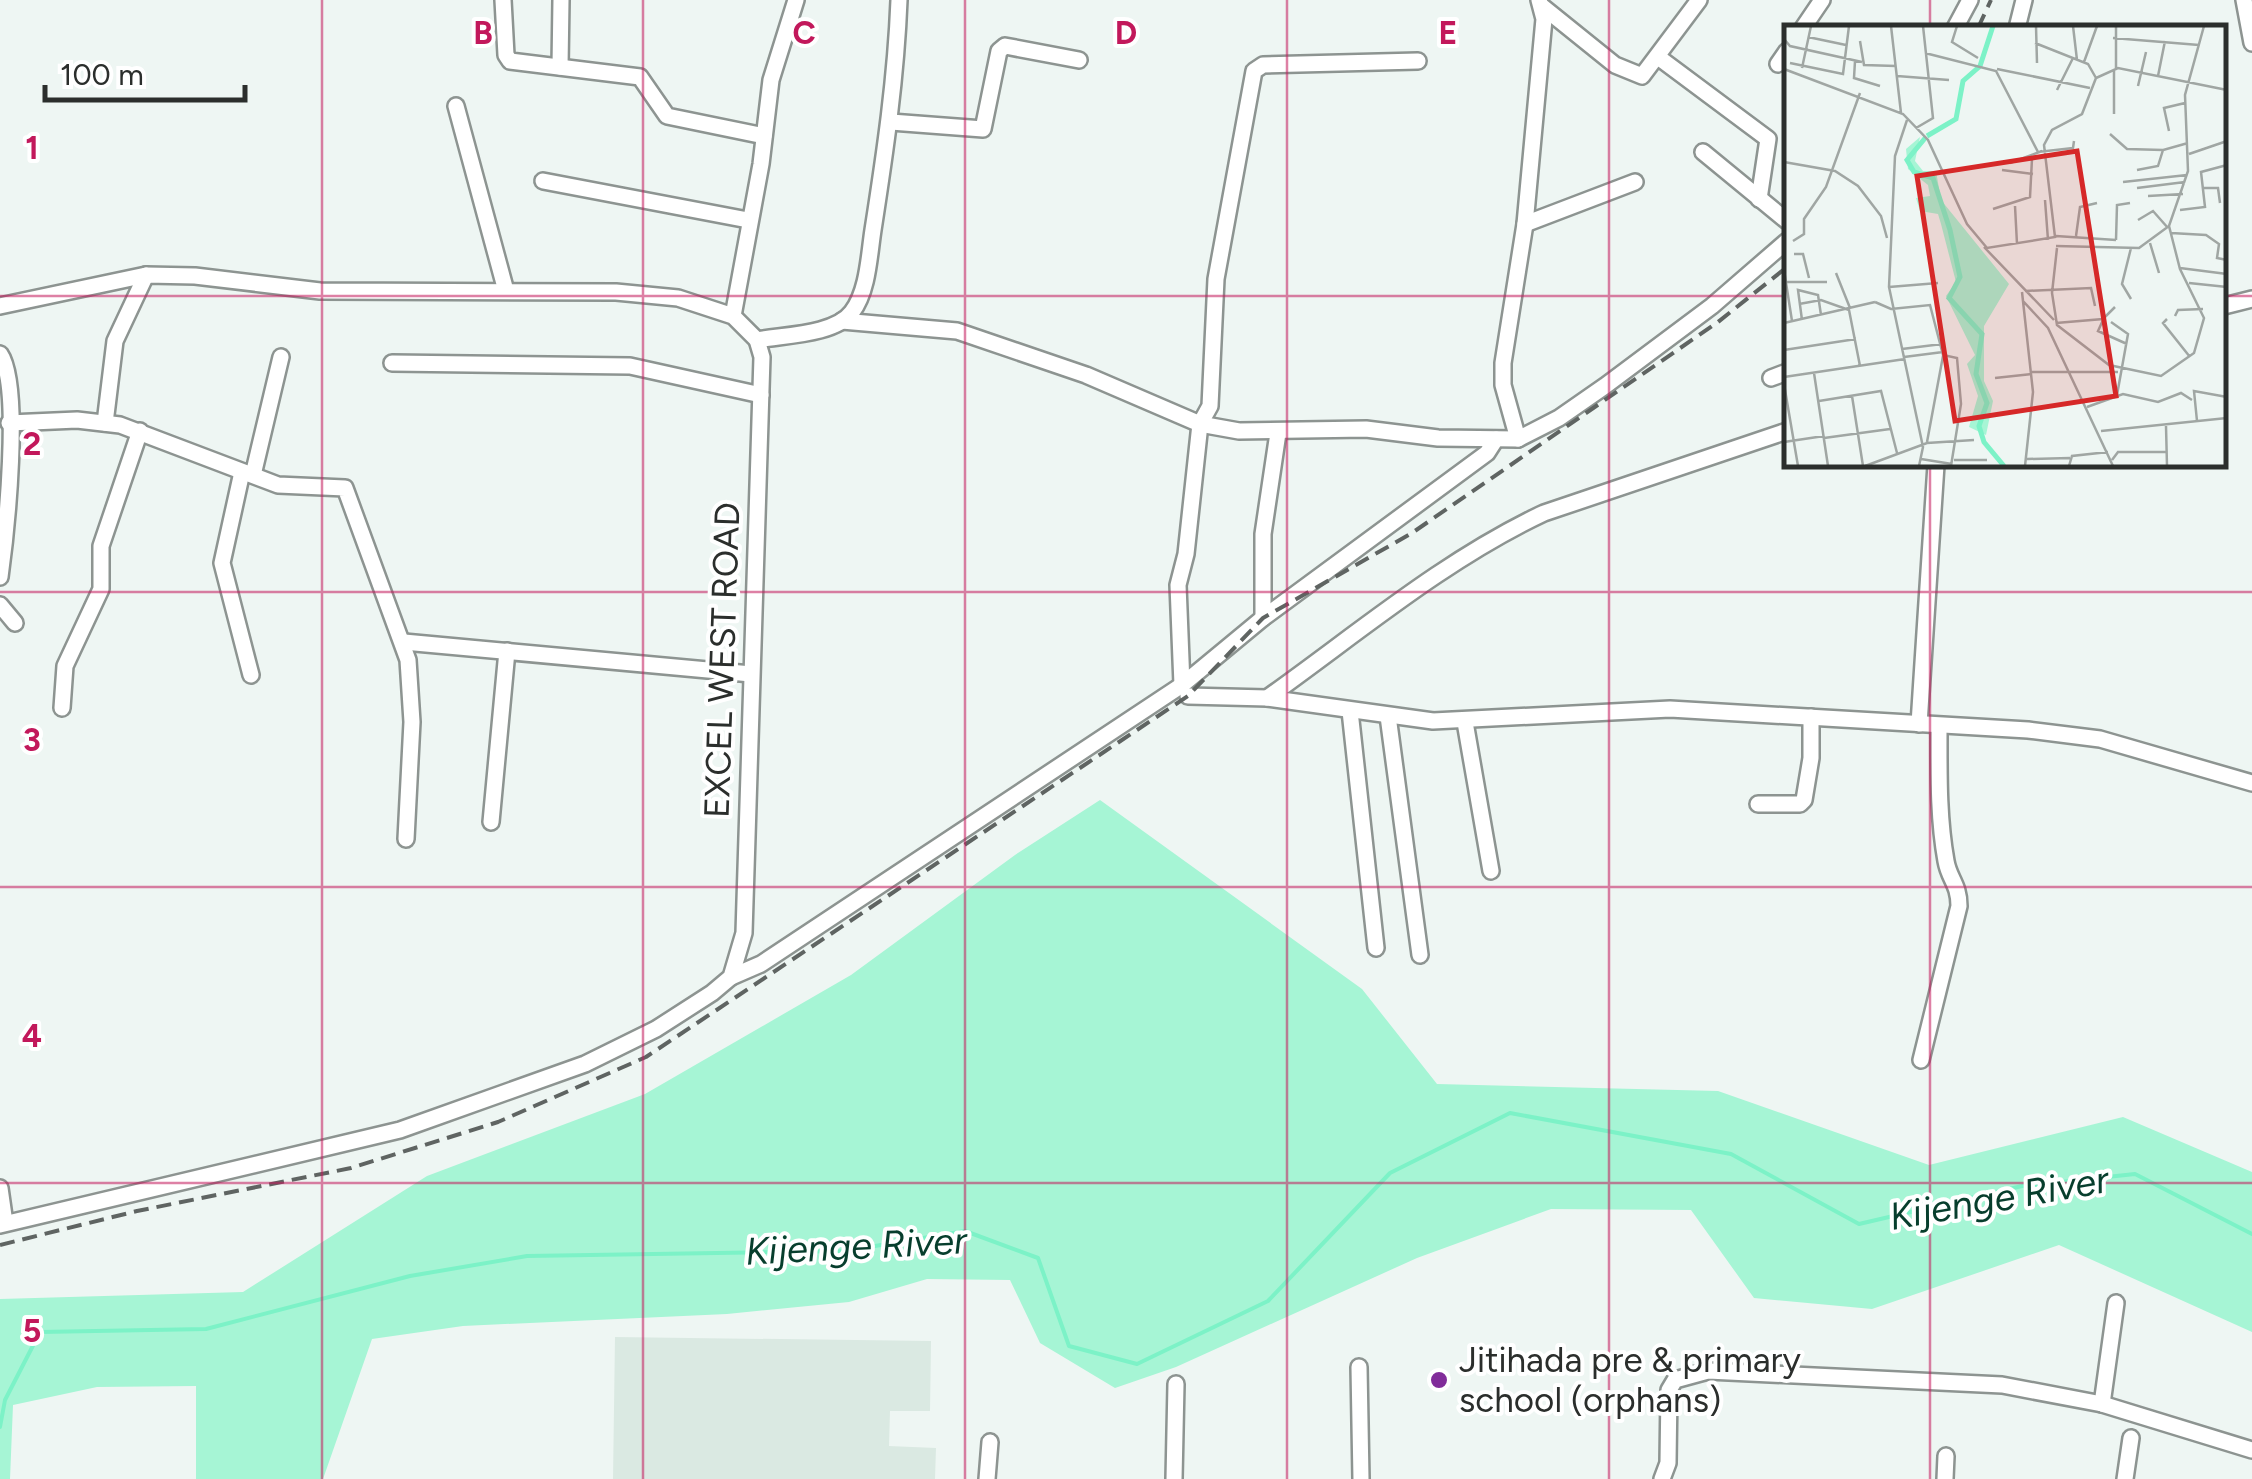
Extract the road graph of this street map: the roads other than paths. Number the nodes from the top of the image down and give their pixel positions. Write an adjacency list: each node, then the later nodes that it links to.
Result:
1 (503, 0): 18 (street)
2 (561, 0): 18 (street)
3 (796, 0): 21 (street)
4 (899, 0): 20 (street)
5 (1700, 0): 15 (street)
6 (1822, 0): 11 (street)
7 (1970, 0): 12 (street)
8 (2024, 0): 13 (street)
9 (2244, 0): 14 (street)
10 (1541, 3): 15 (street); 28 (street)
11 (1805, 25)
12 (1958, 25)
13 (2018, 25)
14 (2252, 43)
15 (1658, 57): 25 (street)
16 (1079, 60): 20 (street)
17 (1418, 61): 44 (street)
18 (560, 67): 21 (street)
19 (456, 106): 31 (street)
20 (891, 122): 36 (street)
21 (764, 136): 27 (street)
22 (1704, 152): 25 (street)
23 (543, 181): 27 (street)
24 (1635, 182): 28 (street)
25 (1759, 200): 26 (street)
26 (1784, 219)
27 (748, 220): 35 (street)
28 (1526, 224): 49 (street)
29 (1784, 244): 49 (street)
30 (146, 275): 31 (street); 34 (street); 43 (street)
31 (506, 291): 35 (street)
32 (2252, 299): 33 (street)
33 (2227, 305)
34 (0, 306)
35 (733, 316): 37 (street)
36 (842, 320): 37 (street); 44 (street)
37 (757, 340): 41 (street, EXCEL WEST ROAD)
38 (0, 354): 42 (street)
39 (281, 357): 51 (street)
40 (392, 363): 41 (street)
41 (761, 395): 59 (street, EXCEL WEST ROAD)
42 (9, 423): 43 (street); 52 (street)
43 (105, 423): 45 (street)
44 (1200, 424): 47 (street); 60 (street)
45 (140, 430): 51 (street); 62 (street)
46 (1784, 432): 61 (street)
47 (1278, 433): 48 (street); 54 (street)
48 (1496, 439): 49 (street); 54 (street)
49 (1518, 439)
50 (1936, 468): 67 (street)
51 (248, 474): 56 (street); 58 (street)
52 (0, 577)
53 (0, 605): 55 (street)
54 (1263, 618): 60 (street)
55 (16, 623)
56 (404, 642): 57 (street); 72 (street)
57 (507, 652): 59 (street); 71 (street)
58 (252, 674)
59 (751, 674): 76 (street, EXCEL WEST ROAD)
60 (1185, 691): 61 (street); 76 (street)
61 (1267, 698): 63 (street)
62 (62, 708)
63 (1350, 711): 64 (street); 74 (street)
64 (1388, 716): 66 (street); 75 (street)
65 (1811, 717): 66 (street); 67 (street); 70 (street)
66 (1464, 722): 73 (street)
67 (1919, 724): 68 (street)
68 (1939, 726): 69 (street); 77 (street)
69 (2252, 782)
70 (1758, 804)
71 (490, 822)
72 (406, 839)
73 (1491, 871)
74 (1376, 948)
75 (1420, 955)
76 (730, 977): 79 (street)
77 (1921, 1060)
78 (0, 1188): 79 (street)
79 (3, 1224)
80 (2116, 1303): 83 (street)
81 (1359, 1367): 90 (street)
82 (1176, 1384): 89 (street)
83 (2102, 1404): 86 (street); 91 (street)
84 (2131, 1438): 93 (street)
85 (990, 1442): 88 (street)
86 (2252, 1450)
87 (1946, 1456): 92 (street)
88 (988, 1479)
89 (1174, 1479)
90 (1361, 1479)
91 (1662, 1479)
92 (1945, 1479)
93 (2126, 1479)

